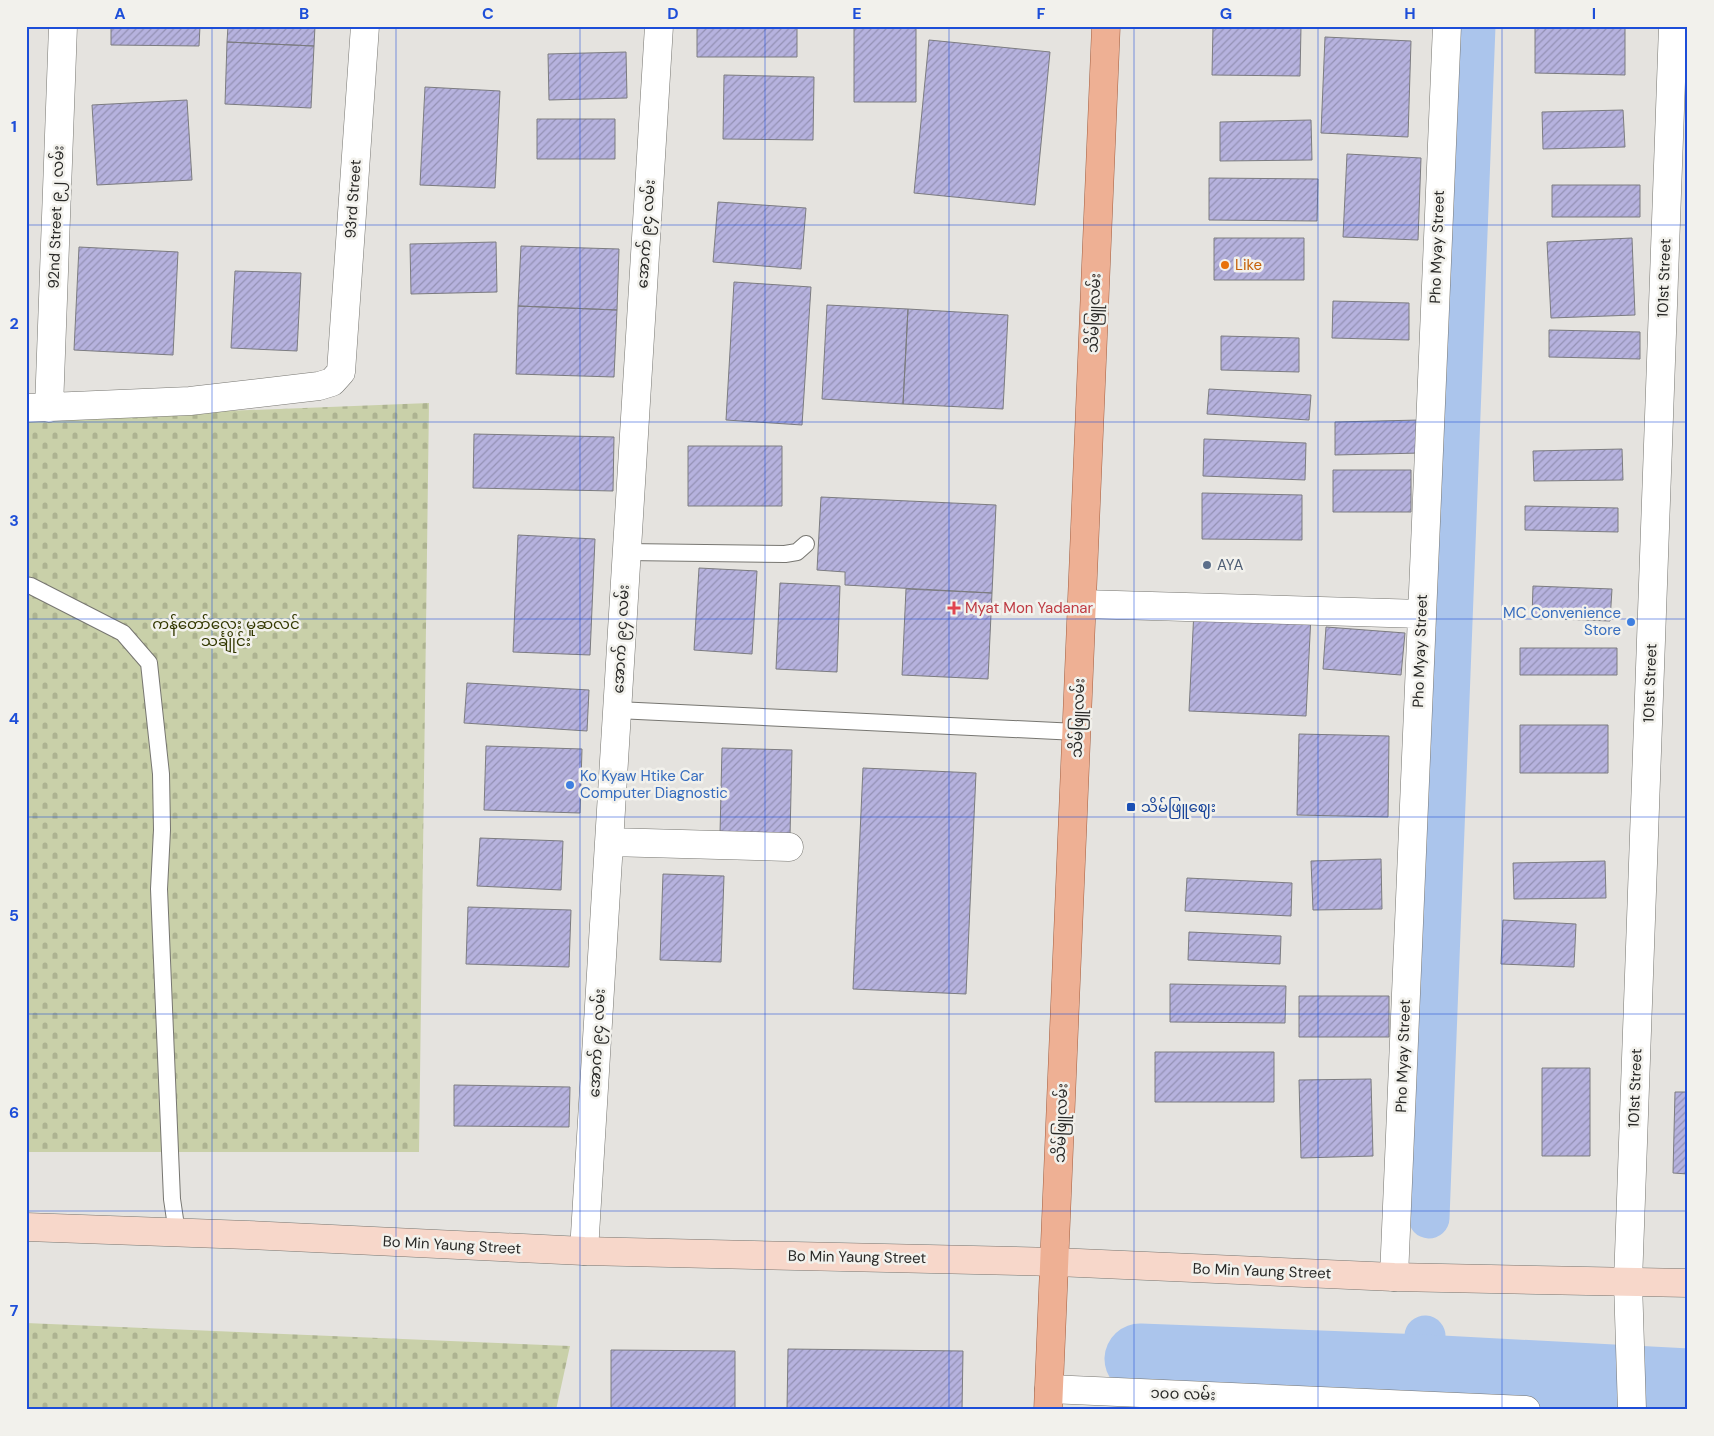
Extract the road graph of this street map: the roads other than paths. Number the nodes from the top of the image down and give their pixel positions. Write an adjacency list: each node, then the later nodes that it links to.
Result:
1 (63, 26): 7 (street, 92nd Street ၉၂ လမ်း)
2 (365, 26): 7 (street, 93rd Street)
3 (659, 26): 9 (street, အောက် ၉၄ လမ်း)
4 (1106, 26): 11 (main road, သိမ်ဖြူလမ်း)
5 (1447, 26): 12 (street, Pho Myay Street)
6 (1674, 26): 22 (street, 101st Street)
7 (37, 408)
8 (806, 544): 9 (lane)
9 (626, 552): 13 (street, အောက် ၉၄ လမ်း)
10 (26, 585): 18 (lane)
11 (1082, 604): 12 (street); 14 (main road, သိမ်ဖြူလမ်း)
12 (1422, 614): 21 (street, Pho Myay Street)
13 (617, 710): 14 (lane); 15 (street, အောက် ၉၄ လမ်း)
14 (1077, 732): 20 (main road, သိမ်ဖြူလမ်း)
15 (609, 842): 16 (street); 19 (street, အောက် ၉၄ လမ်း)
16 (789, 848)
17 (26, 1228): 18 (main road, Bo Min Yaung Street)
18 (177, 1232): 19 (main road, Bo Min Yaung Street)
19 (584, 1251): 20 (main road, Bo Min Yaung Street)
20 (1056, 1262): 21 (main road, Bo Min Yaung Street); 24 (main road, သိမ်ဖြူလမ်း)
21 (1394, 1276): 22 (main road, Bo Min Yaung Street)
22 (1628, 1282): 23 (main road, Bo Min Yaung Street); 26 (street, 101st Street)
23 (1688, 1283)
24 (1049, 1399): 25 (street, ၁၀၀ လမ်း)
25 (1162, 1402): 27 (street, ၁၀၀ လမ်း)
26 (1632, 1403)
27 (1370, 1406): 28 (street, ၁၀၀ လမ်း)
28 (1526, 1410)

